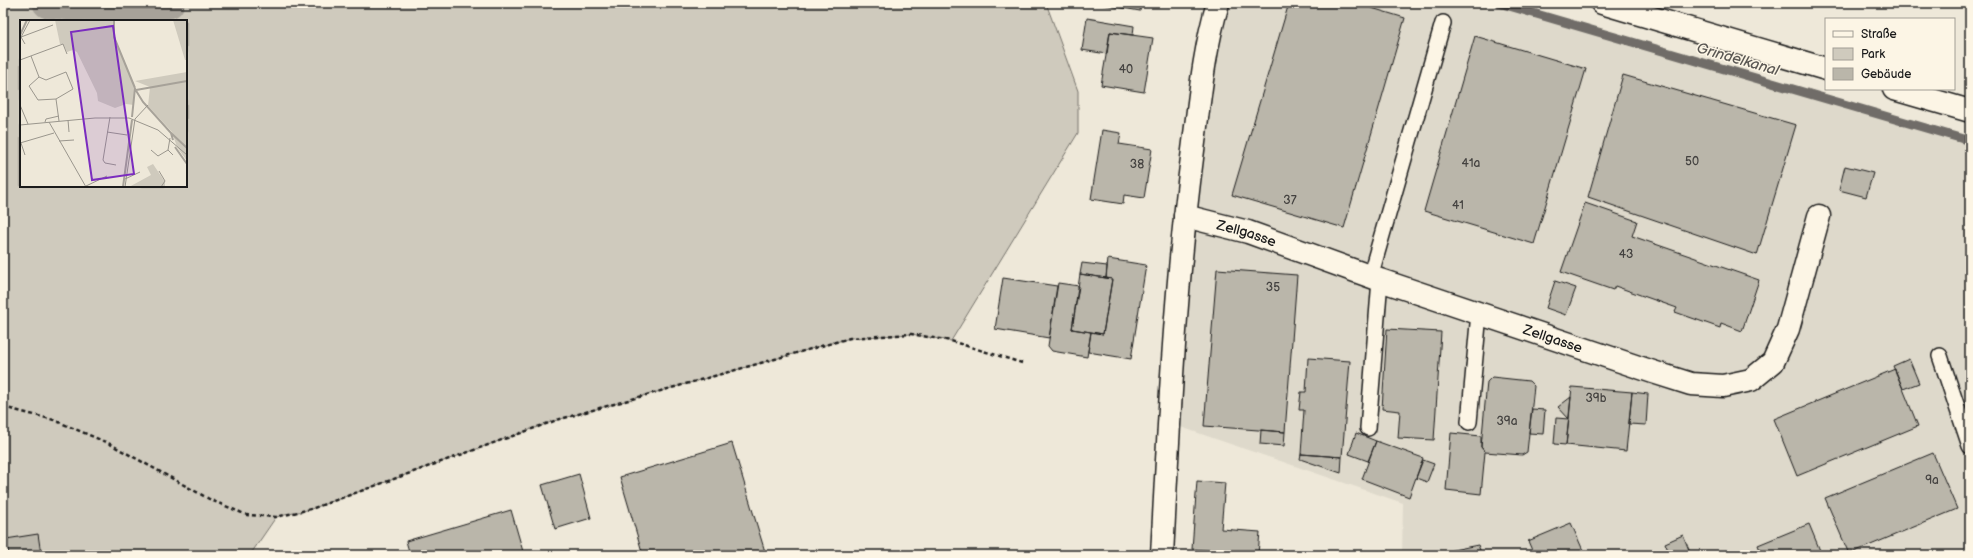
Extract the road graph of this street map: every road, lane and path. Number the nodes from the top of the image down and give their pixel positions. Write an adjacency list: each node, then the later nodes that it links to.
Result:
1 (1218, 3): 7 (street)
2 (1602, 3): 4 (street)
3 (1443, 23): 9 (lane)
4 (1825, 69)
5 (1897, 90): 6 (street)
6 (1970, 111)
7 (1185, 216): 9 (street, Zellgasse); 17 (street)
8 (1819, 216): 10 (street, Zellgasse)
9 (1375, 279): 10 (street, Zellgasse); 15 (lane)
10 (1479, 313): 14 (lane)
11 (1940, 356): 16 (lane)
12 (1022, 363): 13 (path)
13 (3, 407)
14 (1469, 422)
15 (1368, 428)
16 (1970, 446)
17 (1162, 555)

